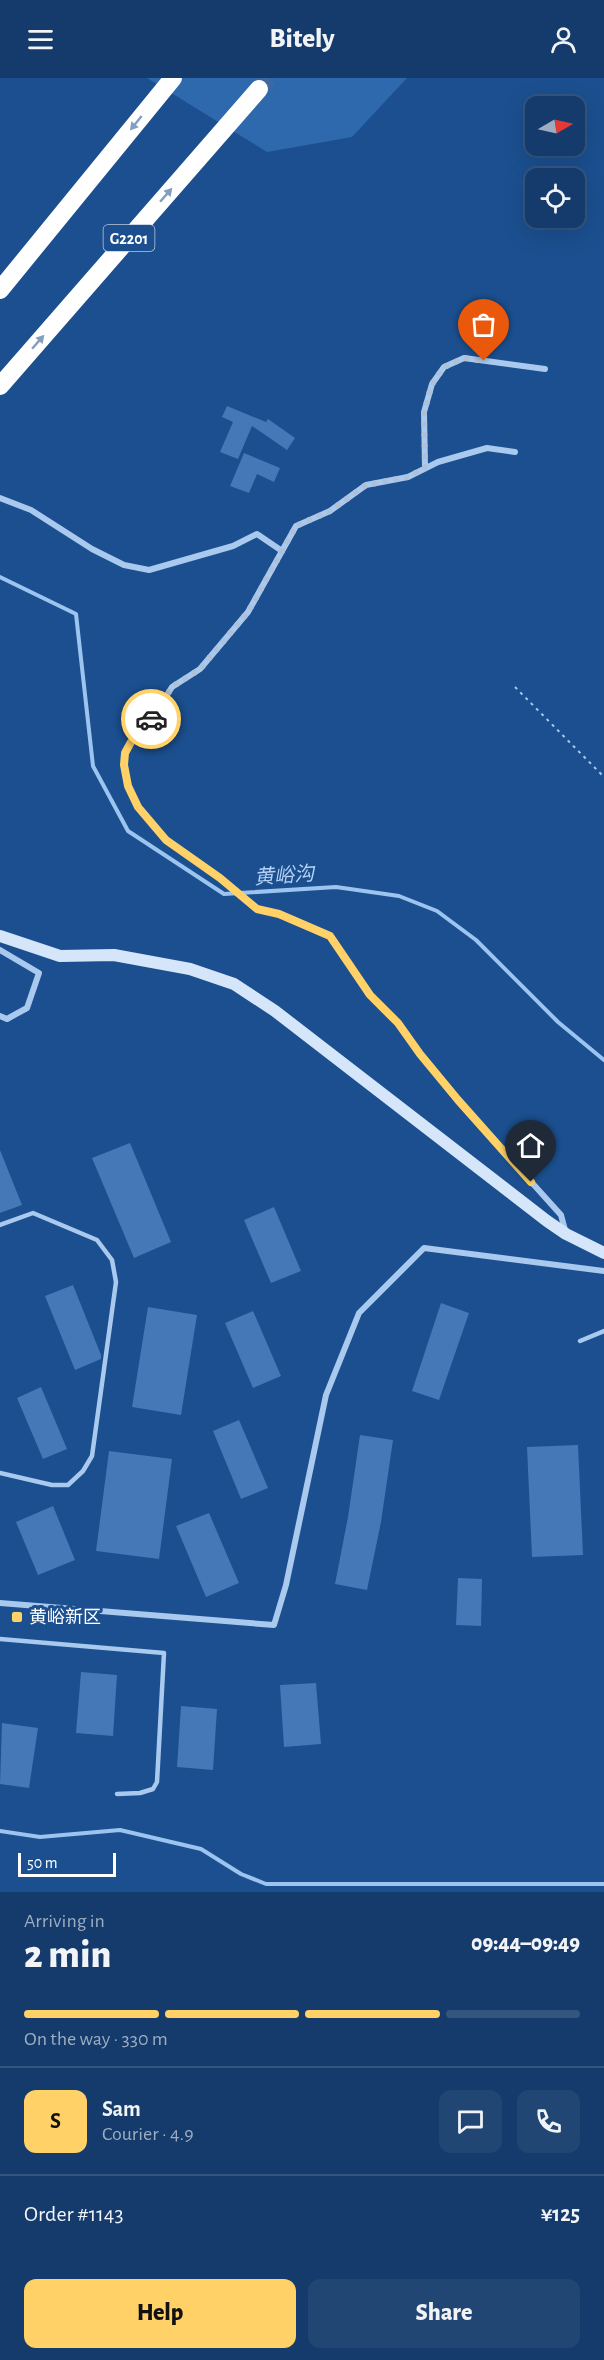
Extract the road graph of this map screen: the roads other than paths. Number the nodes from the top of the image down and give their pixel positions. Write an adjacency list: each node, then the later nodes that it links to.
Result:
1 (173, 78): 3 (highway, one-way to 3)
2 (258, 89): 5 (highway, G2201, one-way to 2)
3 (0, 290)
4 (545, 369): 7 (street)
5 (0, 386)
6 (515, 452): 7 (street)
7 (425, 468): 9 (street)
8 (0, 498): 9 (street)
9 (282, 551): 14 (street)
10 (0, 936): 14 (main road)
11 (0, 950): 12 (street)
12 (0, 1016)
13 (0, 1224): 19 (lane)
14 (566, 1234): 15 (main road)
15 (604, 1253)
16 (604, 1271): 20 (street)
17 (604, 1330): 18 (lane)
18 (580, 1341)
19 (0, 1473)
20 (0, 1603)
21 (0, 1639): 22 (lane)
22 (117, 1794)

